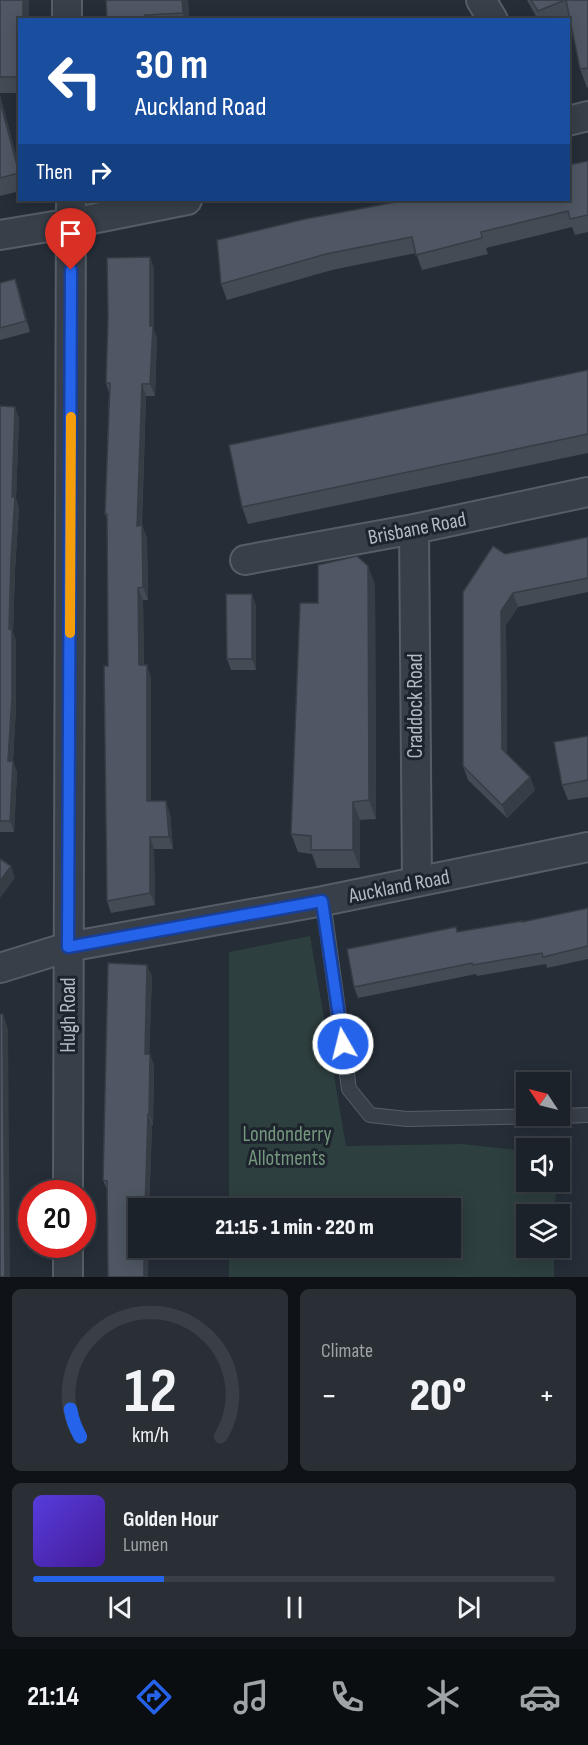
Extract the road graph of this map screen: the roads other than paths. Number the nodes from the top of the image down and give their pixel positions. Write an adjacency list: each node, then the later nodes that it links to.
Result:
1 (67, 0): 3 (street)
2 (481, 0): 4 (street)
3 (67, 18)
4 (492, 18)
5 (588, 116): 6 (street)
6 (570, 120)
7 (176, 201): 8 (street)
8 (71, 211): 9 (street); 16 (street, Hugh Road)
9 (0, 235)
10 (588, 492): 11 (street, Brisbane Road)
11 (414, 529): 12 (street, Brisbane Road); 14 (street, Craddock Road)
12 (244, 560)
13 (588, 847): 14 (street, Auckland Road)
14 (417, 882): 15 (street, Auckland Road)
15 (322, 901): 16 (street, Auckland Road); 20 (lane)
16 (68, 947): 17 (street, Auckland Road); 21 (street, Hugh Road)
17 (0, 968)
18 (588, 1115): 19 (lane)
19 (570, 1116)
20 (516, 1117)
21 (68, 1180)
22 (68, 1258): 23 (street)
23 (68, 1277)

